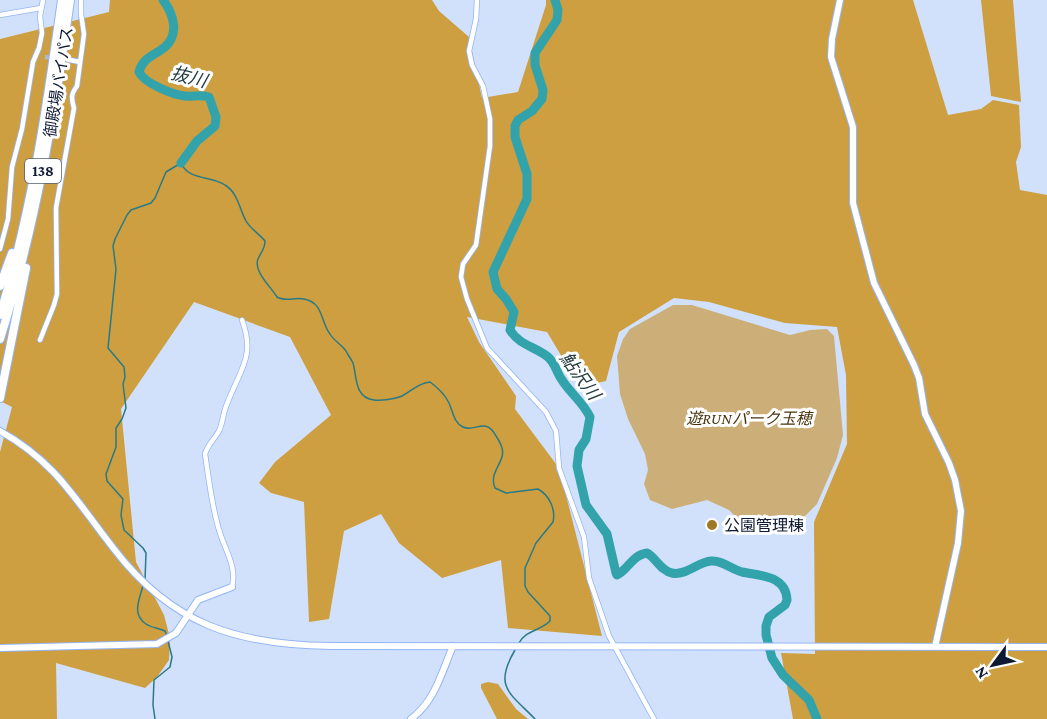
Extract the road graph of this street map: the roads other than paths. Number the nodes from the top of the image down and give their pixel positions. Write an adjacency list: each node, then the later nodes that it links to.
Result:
1 (43, 0): 7 (street)
2 (62, 0): 13 (highway, 御殿場バイパス / 138)
3 (70, 0): 14 (highway, 御殿場バイパス / 138)
4 (81, 0): 12 (street)
5 (477, 0): 26 (street)
6 (840, 0): 27 (street)
7 (41, 8): 8 (street); 9 (street)
8 (0, 15)
9 (37, 53): 10 (street); 15 (street)
10 (45, 57)
11 (70, 60): 12 (street)
12 (80, 62): 20 (street)
13 (35, 171): 16 (highway); 17 (highway, 御殿場バイパス / 138)
14 (39, 191): 19 (highway, 御殿場バイパス / 138); 21 (highway)
15 (0, 249)
16 (0, 286)
17 (0, 315)
18 (242, 320): 23 (street)
19 (0, 339)
20 (40, 340)
21 (0, 398)
22 (0, 431): 24 (street)
23 (232, 587): 24 (street)
24 (188, 614): 25 (street); 29 (street)
25 (453, 646): 26 (street); 30 (street)
26 (614, 646): 27 (street); 31 (street)
27 (935, 646): 28 (street)
28 (1047, 647)
29 (0, 648)
30 (411, 719)
31 (654, 719)

